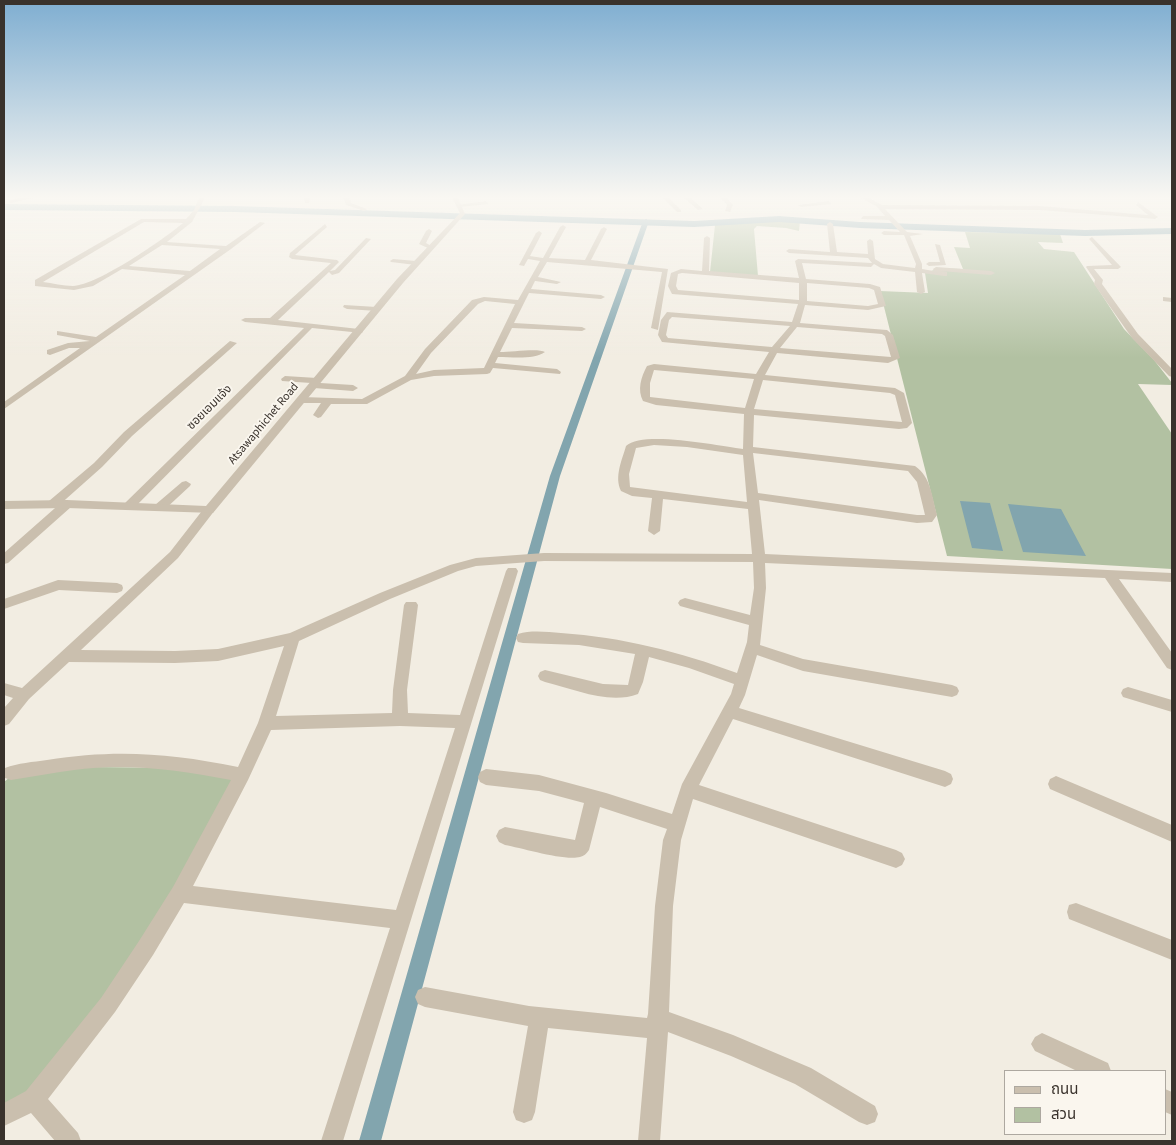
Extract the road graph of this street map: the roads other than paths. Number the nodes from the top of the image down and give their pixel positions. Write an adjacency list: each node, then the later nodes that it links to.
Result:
1 (89, 251): 24 (street)
2 (145, 251): 24 (street)
3 (223, 251): 26 (street)
4 (295, 251): 27 (street)
5 (356, 251): 27 (street)
6 (426, 251): 22 (street, Atsawaphichet Road)
7 (529, 251): 17 (street)
8 (550, 251): 18 (street)
9 (592, 251): 21 (street)
10 (706, 251): 29 (street)
11 (799, 251): 16 (street)
12 (871, 251): 20 (street)
13 (914, 251): 25 (street)
14 (940, 251): 25 (street)
15 (1104, 251): 60 (street)
16 (834, 253): 20 (street)
17 (526, 257): 18 (street); 23 (street)
18 (545, 260): 21 (street); 31 (street)
19 (393, 261): 22 (street)
20 (871, 261): 25 (street); 32 (street)
21 (587, 262): 50 (street)
22 (416, 263): 40 (street, Atsawaphichet Road)
23 (522, 265)
24 (120, 267): 26 (street)
25 (919, 267): 28 (street); 30 (street); 35 (street)
26 (191, 273): 52 (street)
27 (325, 273): 42 (street)
28 (991, 273)
29 (705, 274): 32 (street); 37 (street)
30 (944, 274)
31 (534, 278): 33 (street); 34 (street)
32 (803, 281): 37 (street); 37 (street)
33 (557, 282)
34 (527, 291): 36 (street); 38 (street)
35 (921, 292)
36 (601, 297)
37 (803, 301): 43 (street)
38 (520, 302): 44 (street); 62 (street)
39 (347, 307): 40 (street)
40 (377, 309): 48 (street, Atsawaphichet Road)
41 (244, 320): 42 (street)
42 (274, 321): 45 (street)
43 (795, 324): 54 (street); 54 (street); 54 (street)
44 (510, 325): 46 (street); 57 (street)
45 (308, 327): 48 (street); 78 (street, ซอยเอมแจ้ง)
46 (566, 328): 47 (street); 51 (street)
47 (582, 329)
48 (359, 331): 64 (street, Atsawaphichet Road)
49 (60, 333): 52 (street)
50 (653, 336)
51 (563, 337)
52 (93, 342): 55 (street); 68 (street)
53 (233, 343): 75 (street)
54 (775, 350): 61 (street)
55 (50, 352)
56 (541, 352): 57 (street)
57 (495, 354): 58 (street)
58 (490, 365): 59 (street); 62 (street)
59 (557, 372)
60 (1172, 374)
61 (759, 377): 69 (street); 69 (street); 69 (street)
62 (408, 378): 67 (street)
63 (285, 379): 64 (street)
64 (316, 383): 65 (street); 66 (street, Atsawaphichet Road)
65 (353, 388)
66 (302, 400): 67 (street); 80 (street, Atsawaphichet Road)
67 (328, 401): 70 (street)
68 (4, 406)
69 (748, 411): 71 (street)
70 (318, 415)
71 (748, 451): 73 (street); 74 (street); 74 (street)
72 (186, 484): 79 (street)
73 (658, 495): 74 (street); 81 (street)
74 (754, 501): 82 (street)
75 (53, 504): 76 (street); 77 (street)
76 (67, 504): 78 (street); 83 (street)
77 (4, 505)
78 (129, 506): 79 (street)
79 (159, 508): 80 (street)
80 (209, 510): 96 (street, Atsawaphichet Road)
81 (654, 531)
82 (759, 558): 84 (street); 85 (street); 91 (street)
83 (4, 560)
84 (508, 565): 92 (street); 108 (street)
85 (1109, 574): 86 (street); 97 (street)
86 (1172, 577)
87 (117, 588): 89 (street)
88 (685, 603): 91 (street)
89 (4, 604)
90 (411, 605): 107 (street)
91 (757, 622): 94 (street)
92 (293, 638): 96 (street); 109 (street)
93 (523, 638): 95 (street)
94 (752, 648): 99 (street); 101 (street)
95 (643, 650): 98 (street); 99 (street)
96 (67, 656): 103 (street, Atsawaphichet Road)
97 (1172, 664)
98 (545, 676)
99 (742, 681): 105 (street)
100 (4, 689): 103 (street)
101 (952, 691)
102 (1128, 693): 104 (street)
103 (24, 695): 106 (street, Atsawaphichet Road)
104 (1172, 706)
105 (728, 711): 113 (street); 115 (street)
106 (4, 719)
107 (400, 720): 108 (street); 109 (street)
108 (465, 722): 123 (street)
109 (266, 723): 111 (street)
110 (11, 773): 111 (street)
111 (242, 775): 121 (street)
112 (486, 777): 116 (street)
113 (945, 779)
114 (1056, 784): 118 (street)
115 (688, 789): 117 (street); 120 (street)
116 (594, 798): 117 (street); 119 (street)
117 (677, 824): 127 (street)
118 (1172, 834)
119 (505, 836)
120 (896, 859)
121 (179, 893): 123 (street); 130 (street)
122 (1076, 912): 124 (street)
123 (401, 920): 135 (street)
124 (1172, 950)
125 (425, 997): 126 (street)
126 (540, 1017): 127 (street); 131 (street)
127 (658, 1024): 132 (street); 136 (street)
128 (1042, 1044): 129 (street)
129 (1098, 1070)
130 (34, 1099): 133 (street); 134 (street)
131 (524, 1112)
132 (867, 1114)
133 (4, 1115)
134 (70, 1141)
135 (332, 1141)
136 (649, 1141)

